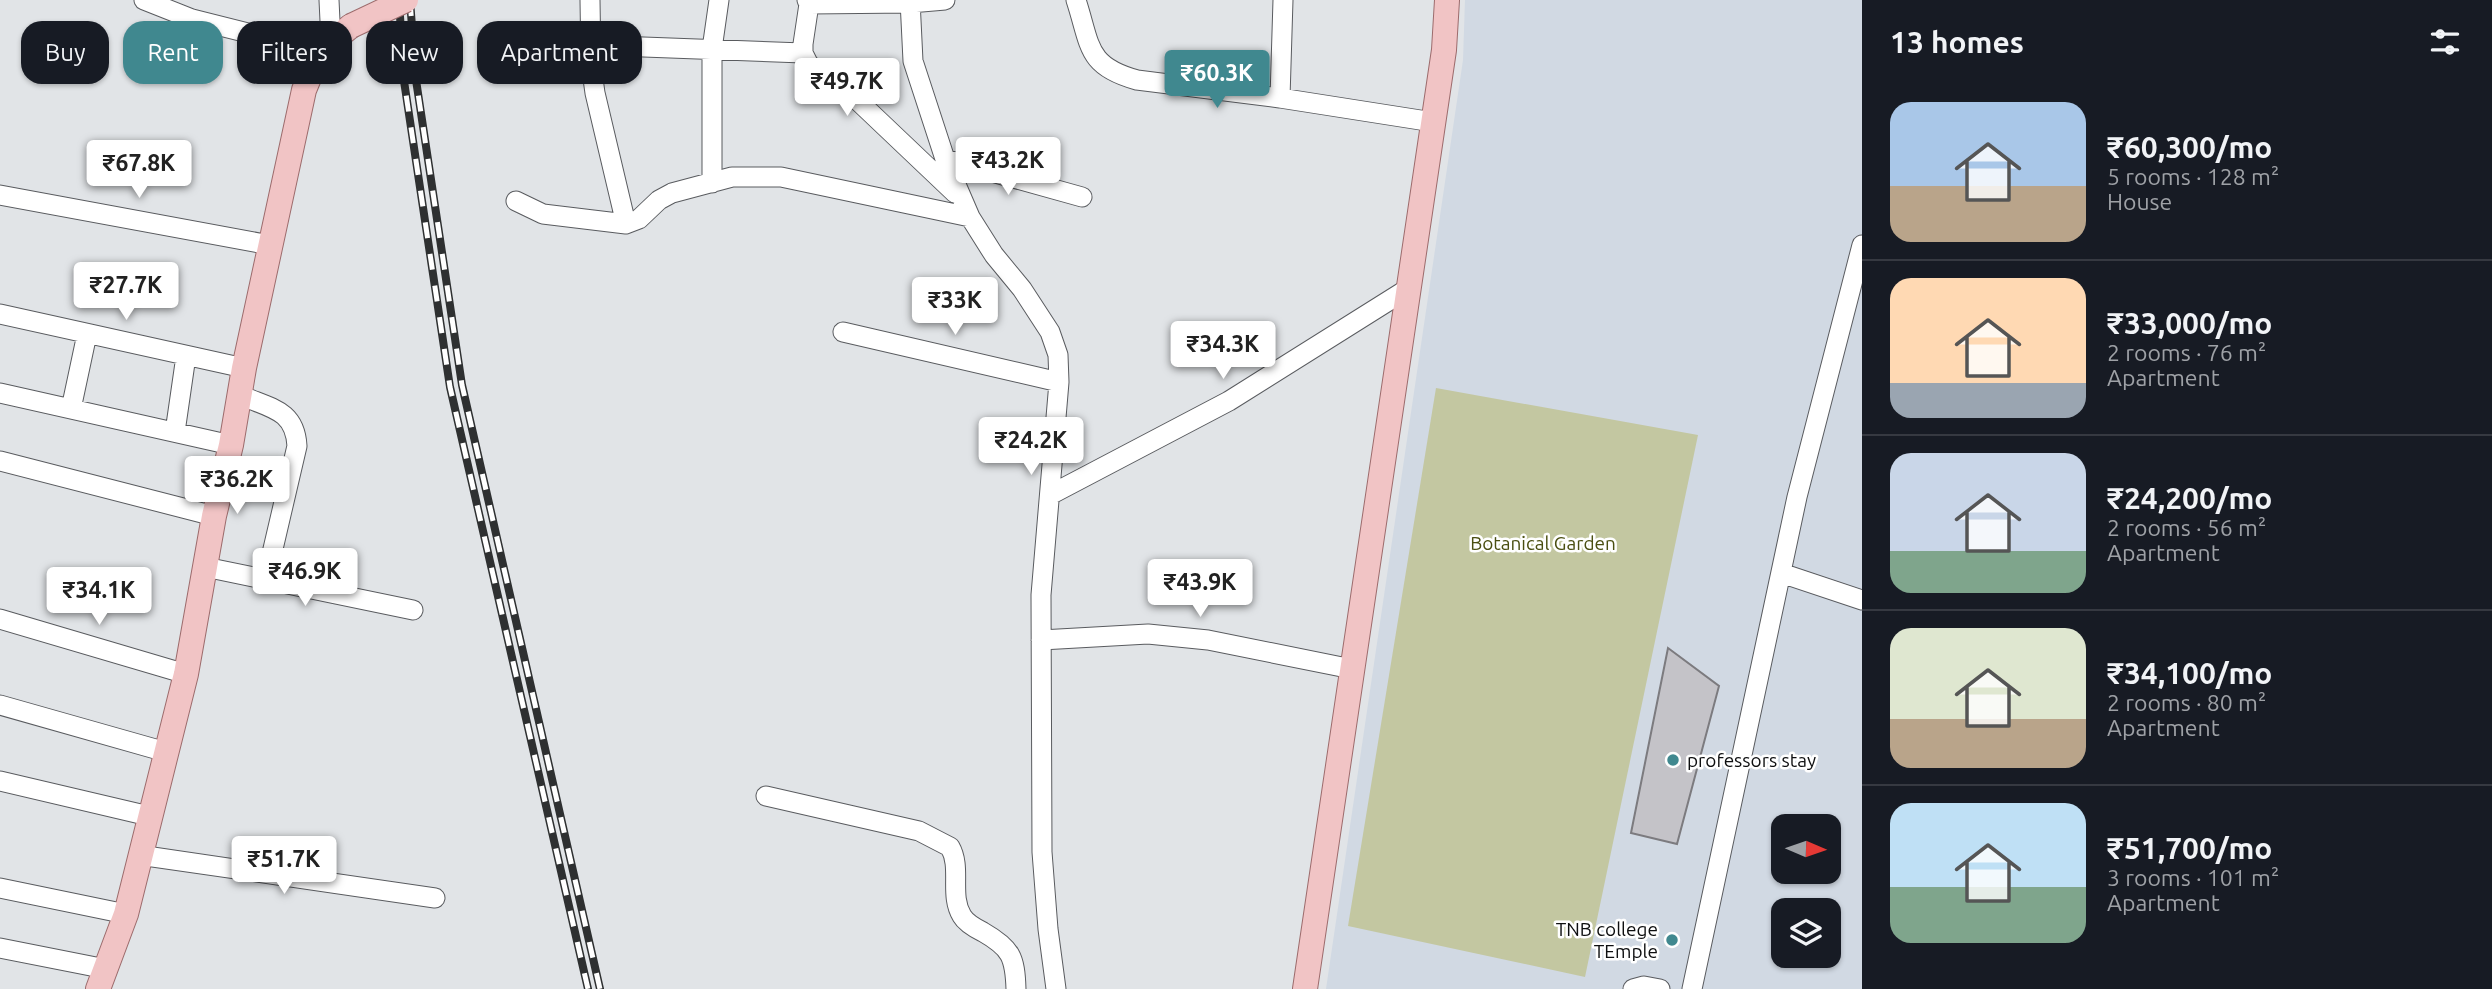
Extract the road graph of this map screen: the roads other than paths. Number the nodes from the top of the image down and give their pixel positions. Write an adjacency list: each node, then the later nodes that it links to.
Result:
1 (144, 0): 12 (street)
2 (329, 0): 13 (street)
3 (406, 0): 16 (main road, bridge)
4 (590, 0): 14 (street)
5 (719, 0): 18 (street)
6 (945, 0): 10 (street)
7 (1076, 0): 22 (street)
8 (1283, 0): 22 (street)
9 (1447, 0): 23 (main road)
10 (910, 1): 11 (street); 24 (street)
11 (808, 2): 19 (street)
12 (175, 7): 15 (street)
13 (328, 21)
14 (590, 21)
15 (237, 23)
16 (352, 26)
17 (642, 47): 18 (street)
18 (712, 50): 19 (street); 25 (street)
19 (803, 53): 29 (street)
20 (307, 84): 31 (main road)
21 (594, 84): 30 (street)
22 (1280, 98): 23 (street)
23 (1433, 122): 33 (main road)
24 (945, 159): 27 (street); 29 (street)
25 (712, 183): 29 (street); 30 (street)
26 (0, 195): 31 (street)
27 (1082, 197)
28 (516, 201): 30 (street)
29 (966, 209): 39 (street)
30 (626, 224)
31 (270, 245): 38 (main road)
32 (1862, 245): 49 (street)
33 (1409, 288): 46 (street); 55 (main road)
34 (0, 314): 36 (street)
35 (843, 331): 39 (street)
36 (87, 334): 37 (street); 42 (street)
37 (186, 356): 38 (street); 43 (street)
38 (244, 368): 41 (main road)
39 (1059, 382): 46 (street)
40 (0, 393): 42 (street)
41 (240, 395): 44 (main road); 50 (street)
42 (71, 409): 43 (street)
43 (175, 432): 44 (street)
44 (231, 445): 47 (main road)
45 (0, 461): 47 (street)
46 (1049, 495): 54 (street)
47 (214, 516): 48 (main road)
48 (205, 567): 50 (street); 56 (main road)
49 (1781, 573): 51 (street); 73 (street)
50 (266, 579): 52 (street)
51 (1862, 600)
52 (413, 610)
53 (0, 619): 56 (street)
54 (1041, 640): 55 (street); 69 (street)
55 (1352, 669): 70 (main road)
56 (186, 674): 58 (main road)
57 (0, 705): 58 (street)
58 (166, 752): 61 (main road)
59 (0, 781): 61 (street)
60 (766, 796): 68 (street)
61 (149, 816): 62 (main road)
62 (139, 855): 64 (street); 65 (main road)
63 (0, 888): 65 (street)
64 (435, 898)
65 (125, 914): 67 (main road)
66 (0, 948): 67 (street)
67 (102, 979)
68 (1016, 989)
69 (1056, 989)
70 (1305, 989)
71 (1633, 989): 72 (street)
72 (1660, 989)
73 (1692, 989)

